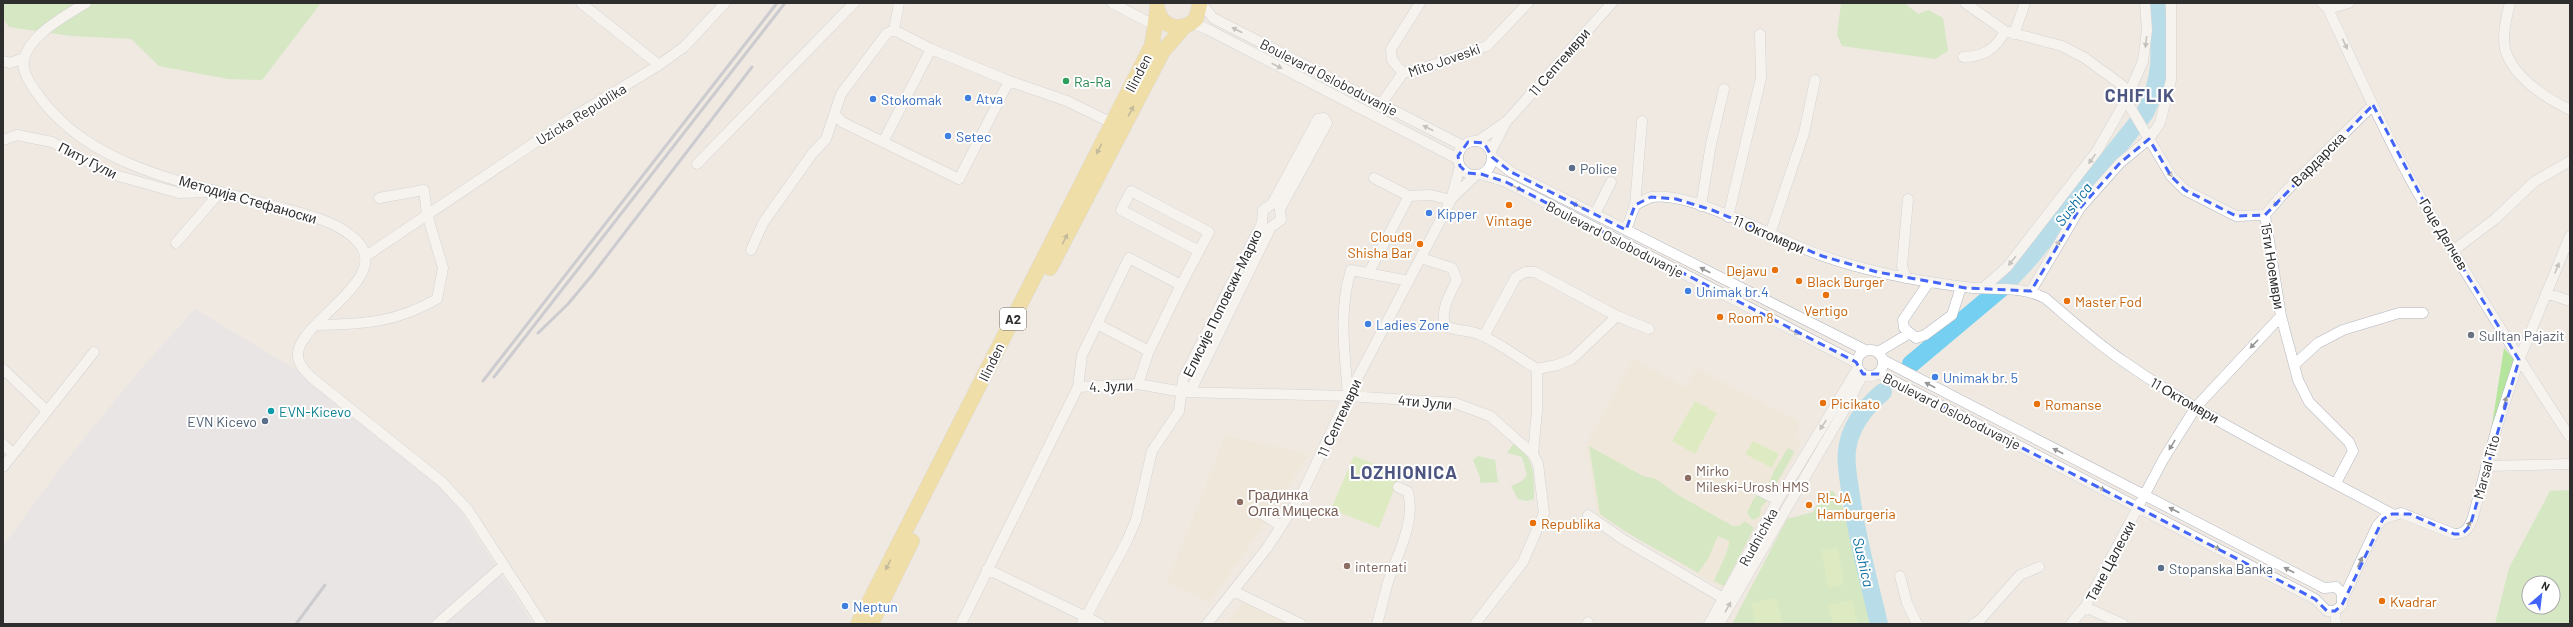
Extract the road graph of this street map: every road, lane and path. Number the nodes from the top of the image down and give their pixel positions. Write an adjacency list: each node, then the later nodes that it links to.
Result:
1 (86, 3): 25 (street)
2 (581, 3): 27 (street)
3 (725, 3): 27 (street, Uzicka Republika)
4 (854, 3): 48 (street)
5 (899, 3): 20 (street)
6 (1112, 3): 18 (street)
7 (1200, 3): 19 (main road, Ilinden / A2); 33 (street, Boulevard Osloboduvanje, one-way to 7)
8 (1420, 3): 28 (street)
9 (1528, 3): 28 (street, Mito Joveski)
10 (1612, 3): 37 (street, 11 Септември)
11 (1965, 3): 21 (street)
12 (2025, 3): 21 (street)
13 (2145, 3): 32 (street, one-way to 32)
14 (2171, 3): 40 (street)
15 (2348, 3): 17 (street)
16 (2510, 3): 35 (street)
17 (2325, 6): 34 (street, Гоце Делчев, one-way to 34)
18 (1156, 9): 19 (main road); 39 (main road, Ilinden / A2)
19 (1188, 25): 47 (street, Boulevard Osloboduvanje, one-way to 47); 135 (main road, Ilinden / A2, one-way to 19)
20 (894, 30): 23 (street); 36 (street)
21 (2010, 33): 24 (street); 32 (street)
22 (1760, 34): 62 (street)
23 (931, 49): 30 (street); 43 (street)
24 (1963, 57)
25 (24, 58): 26 (street); 52 (street, Методија Стефаноски)
26 (3, 61)
27 (659, 64): 59 (street, Uzicka Republika)
28 (1403, 73): 33 (street, Mito Joveski)
29 (1815, 80): 64 (street)
30 (1009, 81): 39 (street); 43 (street)
31 (1724, 89): 58 (street)
32 (2126, 100): 40 (street); 78 (street, one-way to 78)
33 (1381, 104): 44 (street, Boulevard Osloboduvanje, one-way to 33)
34 (2373, 105): 61 (street, Вардарска, one-way to 61); 68 (street, Гоце Делчев)
35 (2570, 110)
36 (835, 114): 43 (street); 67 (street)
37 (1507, 121): 42 (street, 11 Септември); 45 (street, 11 Септември)
38 (1642, 121): 57 (street)
39 (1112, 123): 134 (main road, Ilinden / A2, one-way to 134)
40 (2149, 139): 61 (street, one-way to 61); 79 (street, one-way to 40)
41 (3, 140): 52 (street, Питу Гули)
42 (1478, 141): 44 (street); 45 (street)
43 (883, 142)
44 (1462, 146): 47 (street)
45 (1491, 154): 49 (street); 60 (street, Boulevard Osloboduvanje, one-way to 45)
46 (2570, 162): 68 (street)
47 (1459, 163): 49 (street); 56 (street, 11 Септември)
48 (697, 164)
49 (1479, 174): 56 (street, 11 Септември); 96 (street, Boulevard Osloboduvanje, one-way to 96)
50 (1374, 178): 53 (street)
51 (1611, 182): 60 (street)
52 (220, 192): 66 (street); 70 (street, Методија Стефаноски)
53 (1409, 196): 56 (street); 72 (street)
54 (379, 198): 59 (street)
55 (1908, 199): 73 (street)
56 (1451, 200): 71 (street, 11 Септември)
57 (1635, 205): 58 (street, 11 Октомври); 63 (street)
58 (1701, 206): 62 (street, 11 Октомври)
59 (427, 214): 70 (street, Uzicka Republika); 86 (street)
60 (1595, 214): 63 (street, Boulevard Osloboduvanje)
61 (2265, 215): 84 (street, 15ти Ноември)
62 (1728, 217): 64 (street, 11 Октомври)
63 (1626, 230): 92 (street, Boulevard Osloboduvanje, one-way to 63)
64 (1770, 234): 73 (street, 11 Октомври)
65 (2570, 236): 80 (street, Marsal Tito, one-way to 65)
66 (176, 243)
67 (752, 250)
68 (2454, 250): 93 (street, Гоце Делчев)
69 (1199, 251): 69 (street); 76 (street)
70 (366, 256): 86 (street)
71 (1421, 258): 74 (street, 11 Септември); 89 (street)
72 (1369, 272): 74 (street); 102 (street)
73 (1906, 278): 75 (street, 11 Октомври)
74 (1409, 281): 102 (street, 11 Септември)
75 (1929, 282): 77 (street, 11 Октомври); 88 (street)
76 (1181, 286): 85 (street); 90 (street)
77 (1961, 287): 78 (street, 11 Октомври); 88 (street)
78 (1988, 288): 79 (street, 11 Октомври)
79 (2031, 291): 103 (street, 11 Октомври)
80 (2546, 293): 81 (street); 93 (street, Marsal Tito)
81 (2570, 300)
82 (2423, 313): 94 (street)
83 (1617, 316): 87 (street); 89 (street); 95 (street)
84 (2281, 316): 94 (street, 15ти Ноември); 103 (street, Тане Цалески, one-way to 103)
85 (1097, 324): 90 (street); 100 (street)
86 (317, 325): 122 (street)
87 (1649, 329)
88 (1910, 333): 92 (street)
89 (1484, 336): 95 (street)
90 (1149, 351): 99 (street)
91 (94, 352): 104 (street)
92 (1876, 354): 96 (street, Rudnichka); 98 (street); 115 (street, Boulevard Osloboduvanje, one-way to 92)
93 (2519, 360): 105 (street, Гоце Делчев); 110 (street, Marsal Tito, one-way to 93)
94 (2294, 365): 112 (street, 15ти Ноември)
95 (1537, 368): 108 (street)
96 (1859, 368): 98 (street, Boulevard Osloboduvanje); 116 (street, Rudnichka, one-way to 116); 143 (street, Rudnichka, one-way to 96)
97 (3, 369): 104 (street)
98 (1878, 373): 117 (street, Boulevard Osloboduvanje, one-way to 117)
99 (1138, 384): 100 (street, 4. Јули); 101 (street, 4. Јули)
100 (1078, 387): 124 (street, 4. Јули)
101 (1183, 392): 101 (street, Елисије Поповски-Марко); 102 (street, 4. Јули); 131 (street, Елисије Поповски-Марко)
102 (1348, 396): 108 (street, 4ти Јули); 121 (street, 11 Септември)
103 (2196, 408): 112 (street, 11 Октомври); 115 (street, Тане Цалески, one-way to 115)
104 (46, 410): 107 (street)
105 (2570, 437)
106 (3, 444): 107 (street)
107 (12, 453): 111 (street)
108 (1533, 454): 141 (street)
109 (2570, 464): 110 (street)
110 (2486, 466): 119 (street, Marsal Tito, one-way to 110)
111 (3, 467)
112 (2336, 483): 119 (street, 11 Октомври)
113 (1398, 487): 140 (street)
114 (1754, 488): 116 (street)
115 (2144, 495): 117 (street, Тане Цалески); 127 (street, Boulevard Osloboduvanje, one-way to 115)
116 (1778, 500): 128 (street, Rudnichka)
117 (2138, 507): 129 (street, Тане Цалески); 130 (street, Boulevard Osloboduvanje, one-way to 130)
118 (1259, 512): 121 (street)
119 (2392, 514): 127 (street, one-way to 119)
120 (1588, 515): 128 (street)
121 (1281, 526): 126 (street, 11 Септември)
122 (504, 565): 132 (street); 133 (street)
123 (2039, 567): 145 (street)
124 (987, 569): 131 (street); 136 (street)
125 (1900, 576): 144 (street)
126 (1233, 591): 138 (street, 11 Септември); 139 (street)
127 (2344, 597): 130 (street)
128 (1723, 598): 142 (street, Rudnichka)
129 (2085, 607): 146 (street, Тане Цалески); 147 (street)
130 (2335, 611): 148 (street)
131 (1084, 620): 137 (street)
132 (437, 624)
133 (542, 624)
134 (858, 624)
135 (871, 624)
136 (961, 624)
137 (1100, 624)
138 (1207, 624)
139 (1301, 624)
140 (1377, 624)
141 (1474, 624)
142 (1709, 624)
143 (1719, 624)
144 (1917, 624)
145 (1973, 624)
146 (2072, 624)
147 (2123, 624)
148 (2336, 624)

